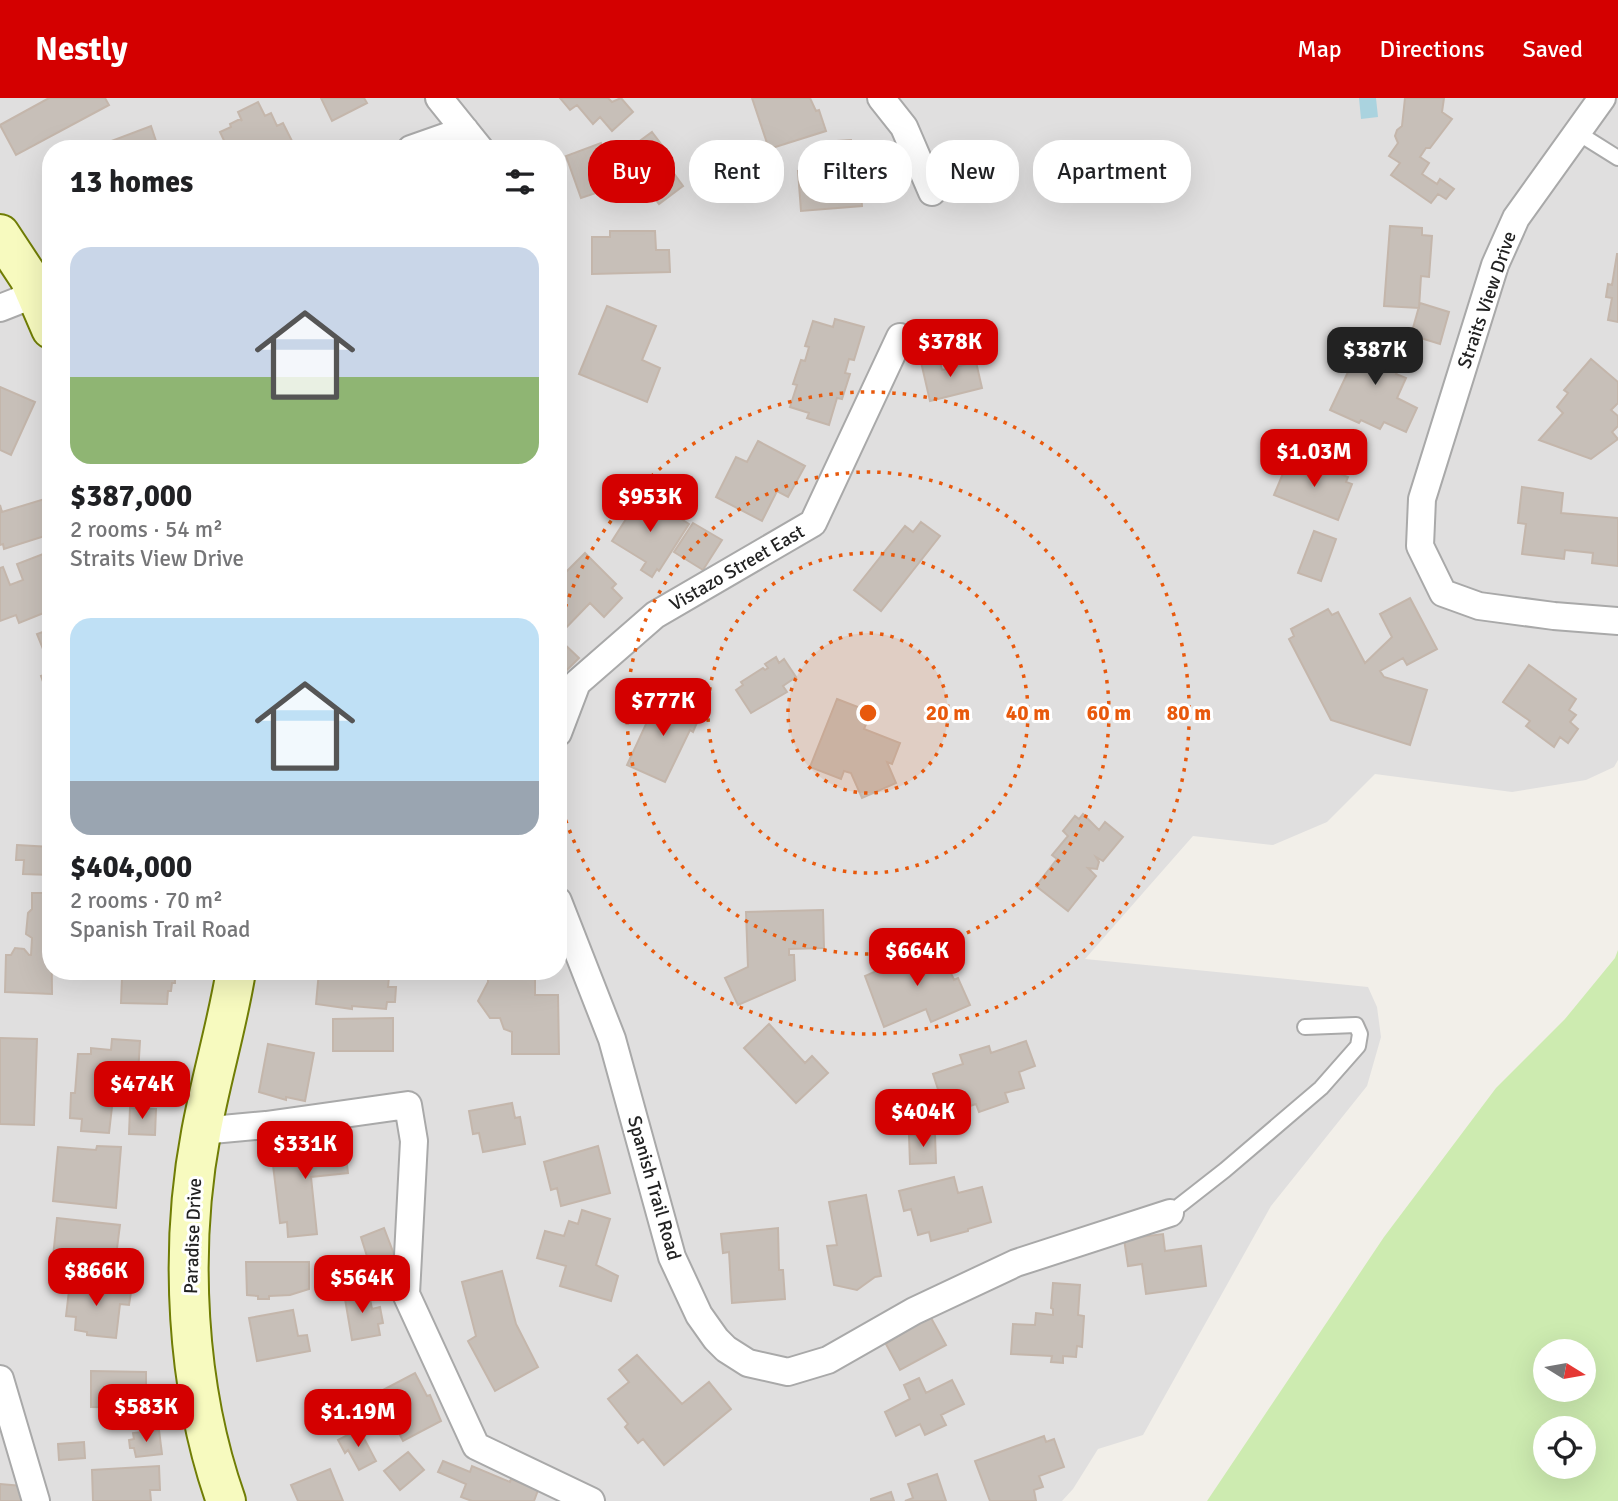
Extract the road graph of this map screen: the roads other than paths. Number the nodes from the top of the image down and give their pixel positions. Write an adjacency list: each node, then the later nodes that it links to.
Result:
1 (439, 98): 5 (street)
2 (881, 98): 7 (street)
3 (1602, 98): 4 (street, Straits View Drive)
4 (1578, 133): 6 (lane); 13 (street, Straits View Drive)
5 (472, 139)
6 (1618, 158)
7 (926, 178)
8 (0, 234): 9 (street)
9 (42, 290)
10 (42, 291): 11 (street)
11 (0, 307)
12 (900, 337): 14 (street, Vistazo Street East)
13 (1618, 621)
14 (567, 709)
15 (567, 924): 19 (street, Spanish Trail Road)
16 (234, 980): 18 (street, Paradise Drive)
17 (1305, 1027): 19 (lane)
18 (201, 1131): 22 (street, Paradise Drive); 23 (street)
19 (1170, 1213)
20 (0, 1379): 21 (street)
21 (36, 1501)
22 (226, 1501)
23 (592, 1501)

